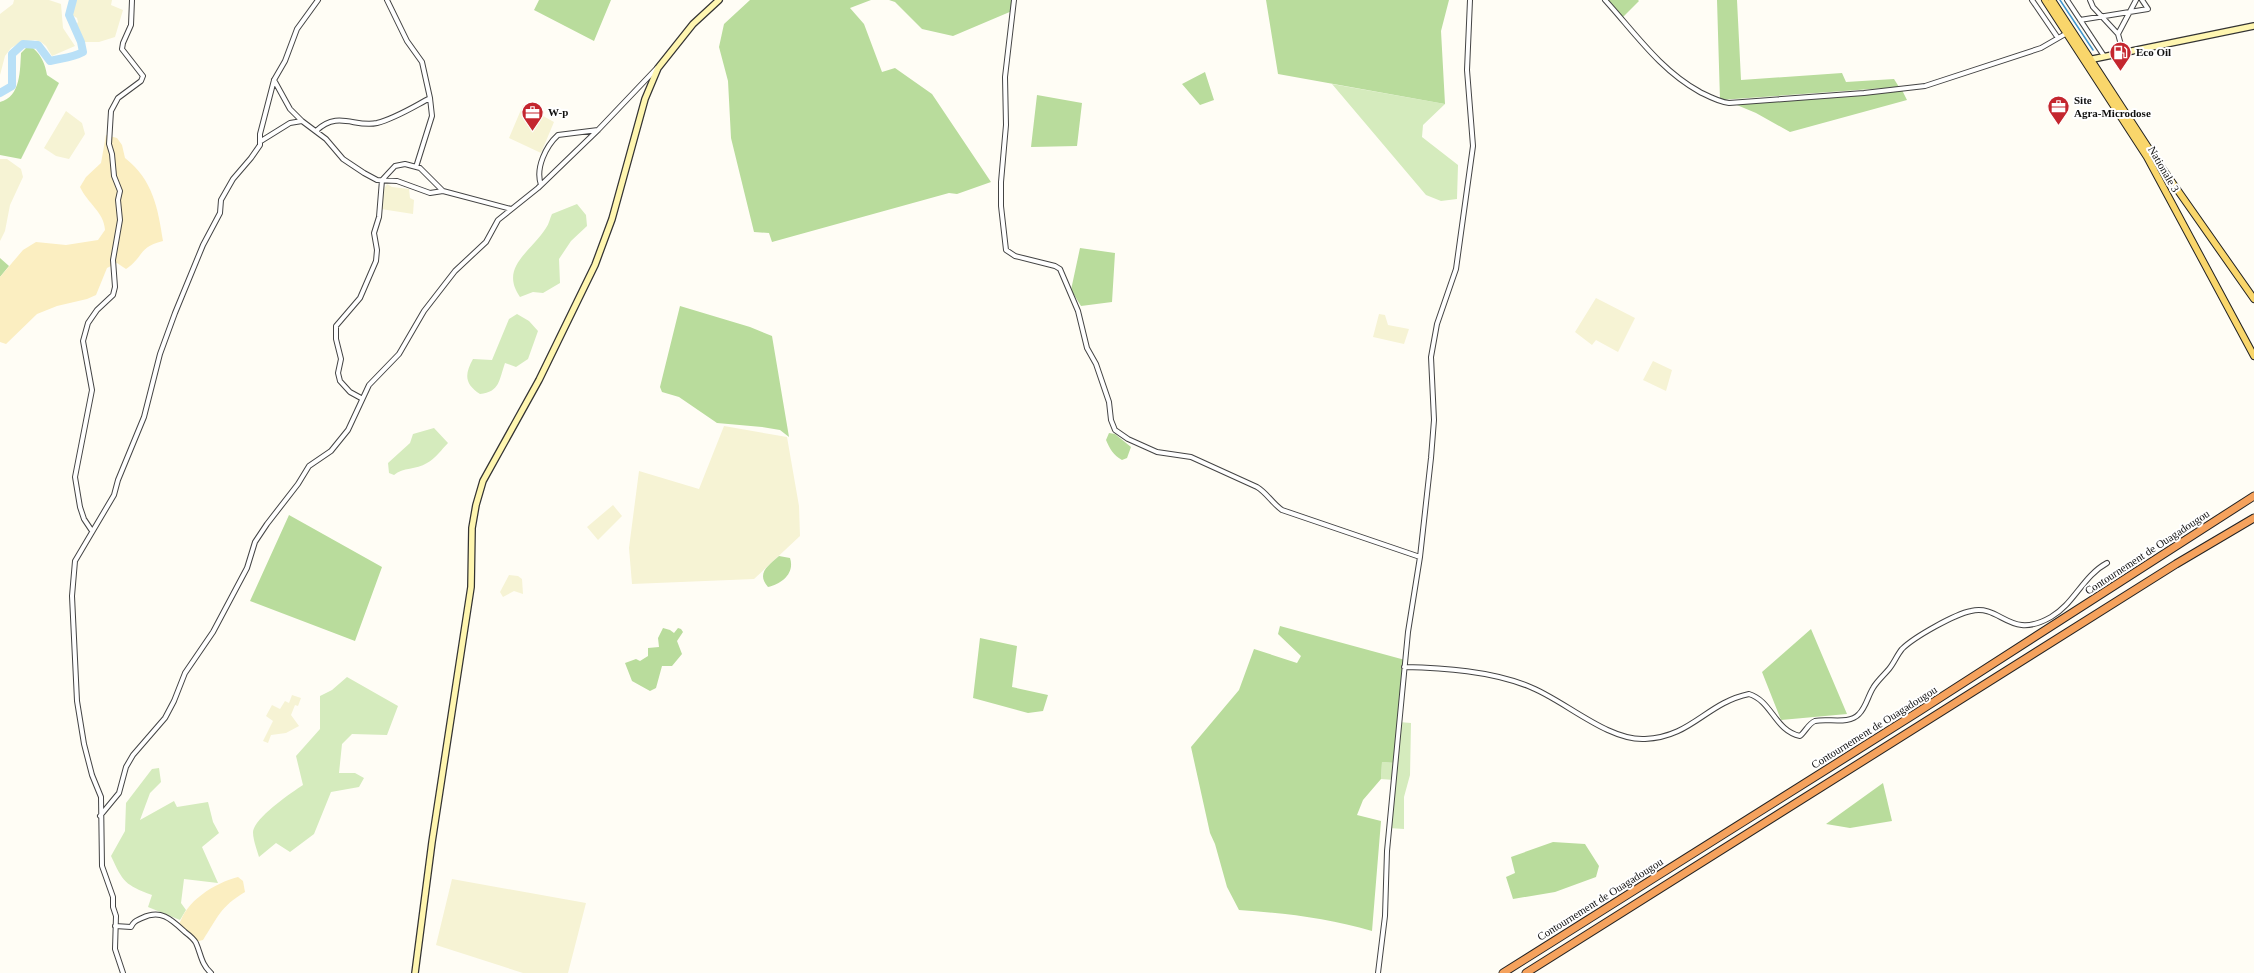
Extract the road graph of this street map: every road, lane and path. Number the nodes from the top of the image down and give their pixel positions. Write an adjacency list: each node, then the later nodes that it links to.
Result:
1 (132, 0): 42 (street)
2 (318, 0): 26 (street)
3 (387, 0): 27 (street)
4 (719, 0): 25 (street)
5 (1014, 0): 43 (street)
6 (1470, 0): 43 (street)
7 (1605, 0): 21 (street)
8 (2032, 0): 21 (street)
9 (2045, 0): 19 (main road, Nationale 3)
10 (2052, 0): 24 (main road, Nationale 3)
11 (2067, 0): 17 (street)
12 (2090, 0): 16 (street)
13 (2136, 0): 15 (street)
14 (2142, 0): 15 (street)
15 (2131, 12): 16 (street); 20 (street)
16 (2103, 16): 17 (street); 20 (street)
17 (2080, 20): 23 (street)
18 (2254, 26): 22 (street)
19 (2067, 33): 21 (street); 24 (main road, Nationale 3)
20 (2118, 34): 22 (street)
21 (2058, 38)
22 (2123, 52): 23 (street)
23 (2104, 56): 24 (street)
24 (2088, 60): 37 (main road, Nationale 3); 38 (main road, Nationale 3)
25 (658, 68): 29 (street); 50 (street)
26 (274, 80): 28 (street); 31 (street)
27 (430, 98): 30 (street); 32 (street)
28 (302, 121): 30 (street); 31 (street)
29 (598, 130): 34 (street); 34 (street)
30 (316, 131): 33 (street)
31 (261, 141): 42 (street)
32 (416, 167): 33 (street); 35 (street)
33 (382, 180): 35 (street); 39 (street)
34 (541, 185): 36 (street)
35 (443, 191): 36 (street)
36 (511, 209): 39 (street)
37 (2254, 298)
38 (2254, 356)
39 (361, 398): 46 (street)
40 (2254, 496): 52 (highway, Contournement de Ouagadougou)
41 (2254, 518): 53 (highway, Contournement de Ouagadougou)
42 (92, 531): 46 (street)
43 (1420, 557): 45 (street)
44 (2107, 563): 45 (street)
45 (1404, 667): 51 (street)
46 (100, 817): 47 (street)
47 (115, 926): 48 (street); 49 (street)
48 (123, 973)
49 (211, 973)
50 (415, 973)
51 (1378, 973)
52 (1503, 973)
53 (1526, 973)

